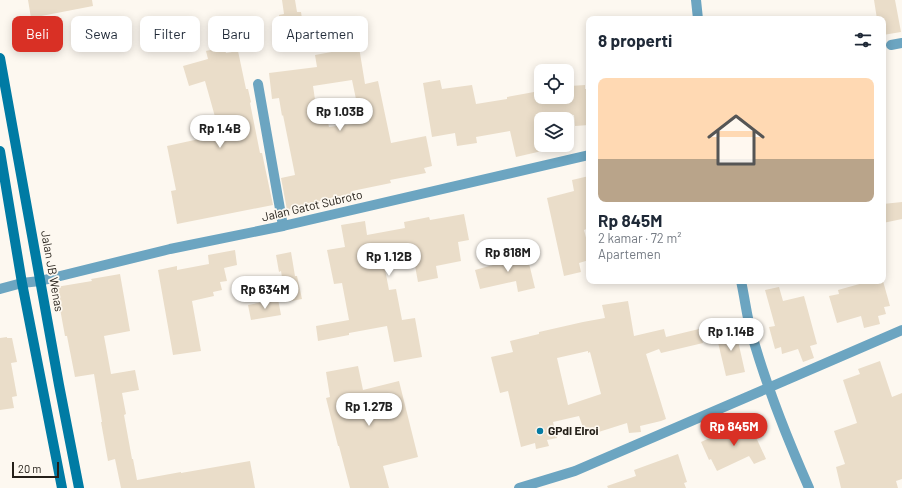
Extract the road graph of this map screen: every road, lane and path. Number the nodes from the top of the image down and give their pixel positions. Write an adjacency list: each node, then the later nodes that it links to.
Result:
1 (696, 0): 2 (street)
2 (698, 16)
3 (902, 43): 4 (street)
4 (891, 45)
5 (0, 58): 10 (main road, Jalan JB Wenas)
6 (258, 84): 9 (street)
7 (0, 151): 11 (main road)
8 (586, 156): 9 (street, Jalan Gatot Subroto)
9 (283, 226): 10 (street, Jalan Gatot Subroto)
10 (40, 281): 11 (street, Jalan Gatot Subroto); 17 (main road, Jalan JB Wenas)
11 (22, 283): 13 (street, Jalan Gatot Subroto); 16 (main road)
12 (742, 284): 15 (street)
13 (0, 288)
14 (902, 330): 15 (street)
15 (768, 388): 18 (street); 19 (street)
16 (62, 488)
17 (79, 488)
18 (519, 488)
19 (809, 488)

